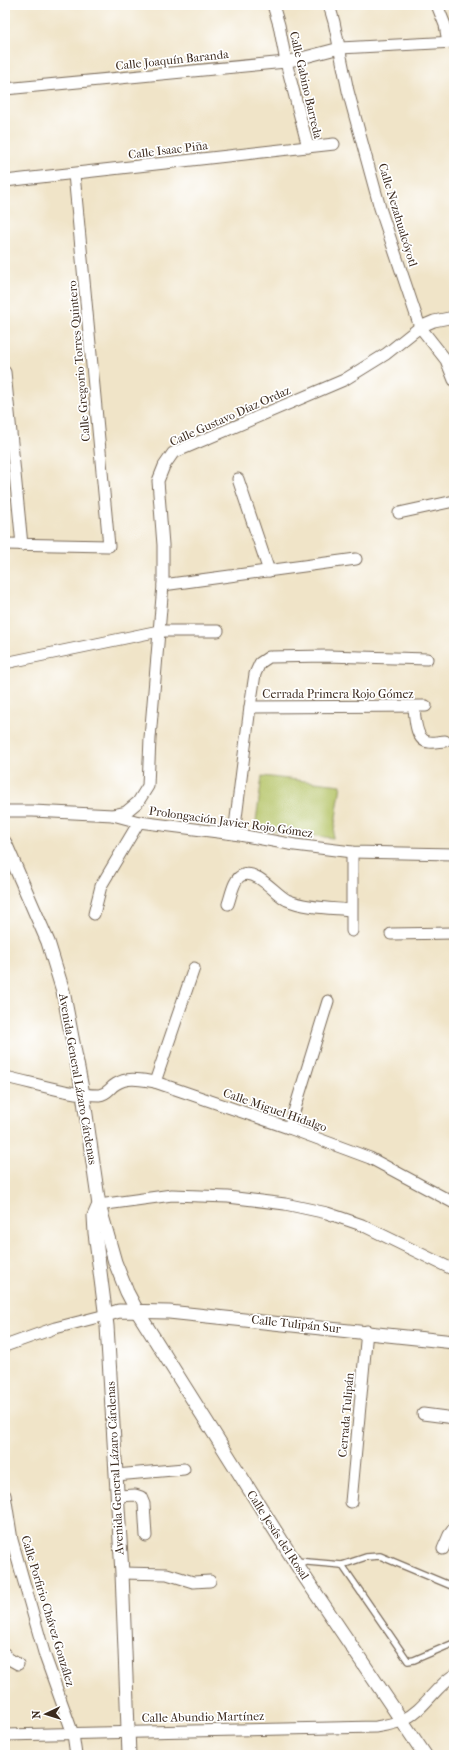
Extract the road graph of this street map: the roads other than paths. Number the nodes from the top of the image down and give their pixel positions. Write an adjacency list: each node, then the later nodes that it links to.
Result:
1 (273, 5): 6 (street, Calle Gabino Barreda)
2 (329, 5): 5 (street, Calle Nezahualcóyotl)
3 (437, 5): 4 (street)
4 (451, 42): 5 (street, Calle Joaquín Baranda)
5 (340, 48): 6 (street, Calle Joaquín Baranda); 13 (street, Calle Nezahualcóyotl)
6 (286, 62): 7 (street, Calle Joaquín Baranda); 9 (street, Calle Gabino Barreda)
7 (5, 89)
8 (334, 144): 9 (street, Calle Isaac Piña)
9 (308, 148): 10 (street, Calle Isaac Piña)
10 (74, 174): 11 (street, Calle Isaac Piña); 20 (street, Calle Gregorio Torres Quintero)
11 (5, 181)
12 (454, 317): 13 (street, Calle Gustavo Díaz Ordaz)
13 (420, 327): 15 (street, Calle Nezahualcóyotl); 23 (street, Calle Gustavo Díaz Ordaz)
14 (5, 372): 20 (street)
15 (454, 380)
16 (238, 479): 22 (street)
17 (454, 501): 18 (street)
18 (399, 513)
19 (5, 544): 20 (street)
20 (22, 545)
21 (356, 559): 22 (street)
22 (269, 571): 23 (street)
23 (163, 585): 24 (street, Calle Gustavo Díaz Ordaz)
24 (159, 631): 25 (street); 27 (street); 33 (street, Calle Gustavo Díaz Ordaz)
25 (218, 632)
26 (427, 659): 29 (street)
27 (5, 663)
28 (426, 706): 30 (street, Cerrada Primera Rojo Gómez)
29 (250, 707): 30 (street, Cerrada Primera Rojo Gómez); 35 (street)
30 (414, 707): 31 (street)
31 (445, 741)
32 (5, 811): 33 (street, Prolongación Javier Rojo Gómez)
33 (113, 815): 34 (street, Prolongación Javier Rojo Gómez)
34 (139, 822): 35 (street, Prolongación Javier Rojo Gómez); 41 (street)
35 (234, 834): 37 (street, Prolongación Javier Rojo Gómez)
36 (5, 843): 49 (street, Avenida General Lázaro Cárdenas)
37 (352, 852): 38 (street, Prolongación Javier Rojo Gómez); 40 (street)
38 (454, 854)
39 (228, 904): 40 (street)
40 (351, 910): 42 (street)
41 (94, 914)
42 (352, 931)
43 (454, 933): 44 (street)
44 (392, 934)
45 (194, 968): 48 (street)
46 (328, 1001): 50 (street)
47 (5, 1078): 49 (street, Calle Miguel Hidalgo)
48 (155, 1082): 49 (street, Calle Miguel Hidalgo); 50 (street, Calle Miguel Hidalgo)
49 (83, 1094): 52 (street, Avenida General Lázaro Cárdenas)
50 (289, 1128): 51 (street, Calle Miguel Hidalgo)
51 (454, 1203)
52 (99, 1205): 53 (street); 54 (street, Avenida General Lázaro Cárdenas); 55 (street, Avenida General Lázaro Cárdenas)
53 (454, 1270)
54 (137, 1311): 55 (street, Calle Tulipán Sur); 56 (street, Calle Tulipán Sur); 69 (street, Calle Jesús del Rosal)
55 (106, 1315): 58 (street); 62 (street, Avenida General Lázaro Cárdenas)
56 (367, 1331): 57 (street, Calle Tulipán Sur); 65 (street, Cerrada Tulipán)
57 (454, 1342)
58 (5, 1346)
59 (423, 1414): 60 (street)
60 (454, 1418)
61 (184, 1469): 62 (street)
62 (116, 1474): 64 (street, Avenida General Lázaro Cárdenas)
63 (5, 1495): 80 (street, Calle Porfirio Chávez González)
64 (118, 1496): 67 (street); 71 (street, Avenida General Lázaro Cárdenas)
65 (351, 1502)
66 (454, 1528): 68 (street)
67 (146, 1536)
68 (443, 1549)
69 (294, 1561): 70 (lane); 78 (street, Calle Jesús del Rosal)
70 (342, 1564): 73 (lane); 74 (lane)
71 (122, 1573): 72 (street); 79 (street, Avenida General Lázaro Cárdenas)
72 (210, 1581)
73 (454, 1588)
74 (454, 1643)
75 (5, 1654): 76 (street)
76 (18, 1664)
77 (454, 1675): 78 (street)
78 (401, 1721): 79 (street, Calle Abundio Martínez); 84 (street, Calle Jesús del Rosal)
79 (127, 1732): 80 (street, Calle Abundio Martínez); 83 (street, Avenida General Lázaro Cárdenas)
80 (73, 1734): 81 (street, Calle Abundio Martínez); 82 (street, Calle Porfirio Chávez González)
81 (5, 1735)
82 (76, 1755)
83 (129, 1755)
84 (425, 1755)

